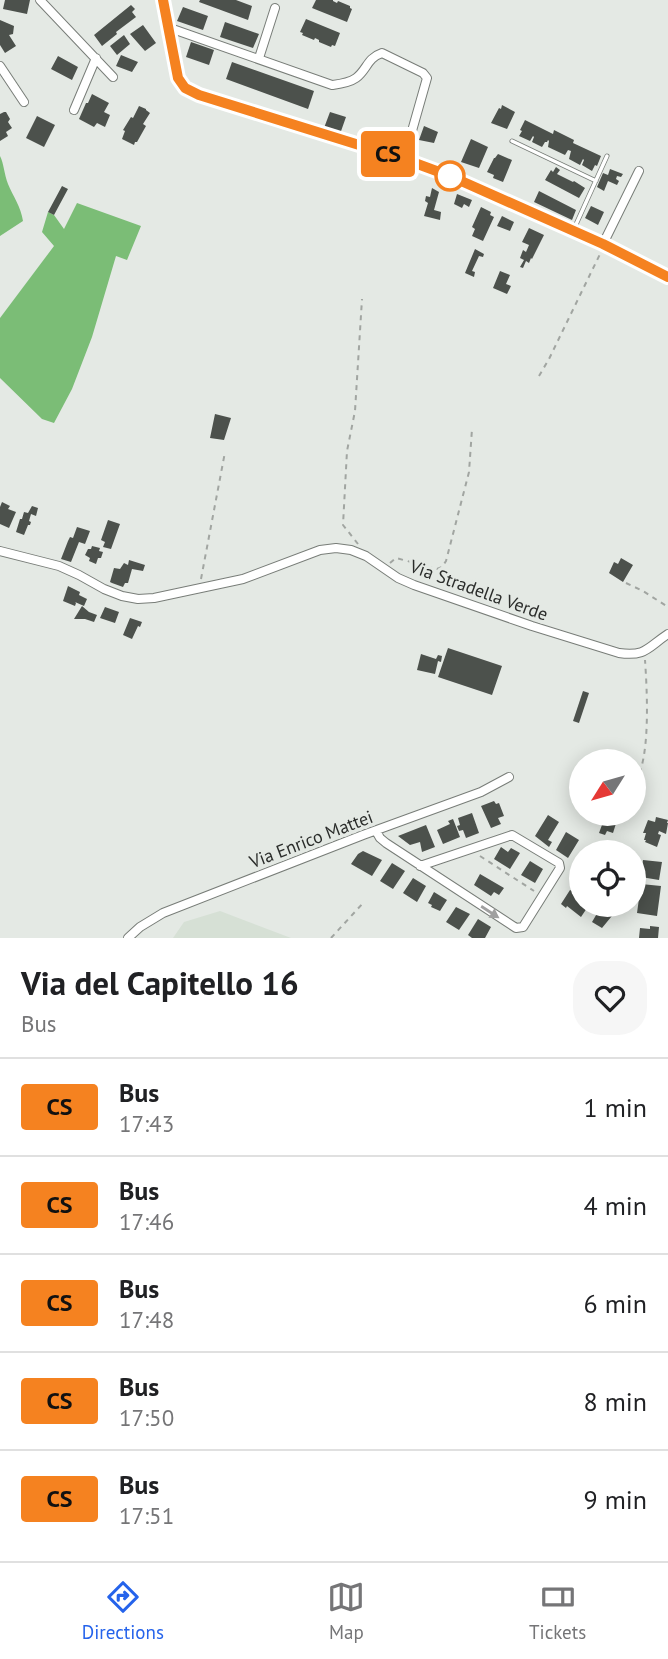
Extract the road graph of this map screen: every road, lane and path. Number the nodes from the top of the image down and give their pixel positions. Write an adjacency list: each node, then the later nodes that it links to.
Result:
1 (40, 0): 5 (street)
2 (163, 0): 4 (street)
3 (275, 8): 6 (street)
4 (167, 27): 6 (street); 13 (street)
5 (96, 58): 8 (street); 10 (street)
6 (259, 58): 13 (street)
7 (0, 66): 9 (street)
8 (113, 77)
9 (24, 102)
10 (75, 110)
11 (512, 141): 15 (lane)
12 (607, 156): 15 (lane)
13 (404, 159): 16 (street)
14 (639, 171): 17 (street)
15 (596, 181): 16 (lane)
16 (573, 231): 17 (street)
17 (604, 244): 18 (street); 20 (path)
18 (668, 277)
19 (362, 299): 24 (path)
20 (539, 376)
21 (472, 429): 25 (path)
22 (225, 452): 27 (path)
23 (0, 551): 27 (street, Via Stradella Verde)
24 (366, 556): 25 (street, Via Stradella Verde); 27 (street, Via Stradella Verde)
25 (385, 570): 30 (street, Via Stradella Verde)
26 (626, 583): 28 (path)
27 (196, 589)
28 (668, 607)
29 (668, 634): 30 (street)
30 (643, 652): 31 (path)
31 (644, 749)
32 (509, 777): 33 (street, Via Enrico Mattei)
33 (376, 831): 36 (street); 40 (street, Via Enrico Mattei)
34 (473, 848): 35 (street); 38 (path); 38 (street)
35 (438, 860): 36 (street); 37 (street)
36 (420, 866): 37 (street)
37 (433, 875): 38 (street, one-way to 38)
38 (542, 896)
39 (364, 902): 41 (path)
40 (128, 938)
41 (331, 938)

